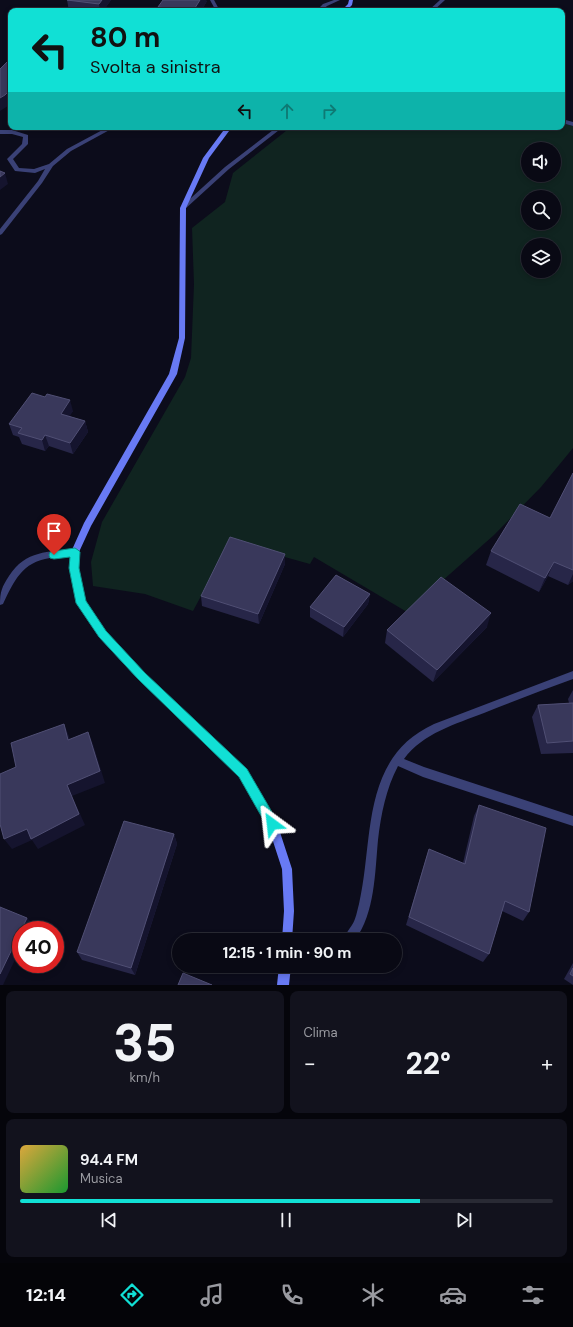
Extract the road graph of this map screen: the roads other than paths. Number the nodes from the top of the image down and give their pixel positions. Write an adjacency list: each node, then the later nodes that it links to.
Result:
1 (338, 0): 3 (street)
2 (443, 0): 4 (street)
3 (322, 8)
4 (434, 8)
5 (106, 130): 9 (street)
6 (227, 130): 10 (street)
7 (276, 130): 10 (street)
8 (0, 132): 9 (street)
9 (51, 165): 11 (street)
10 (183, 208): 12 (street)
11 (0, 233)
12 (75, 552): 13 (street); 17 (street)
13 (0, 601)
14 (573, 675): 15 (street)
15 (397, 761): 16 (street); 18 (street)
16 (573, 821)
17 (287, 933)
18 (352, 933)
19 (284, 973): 20 (street)
20 (283, 985)

